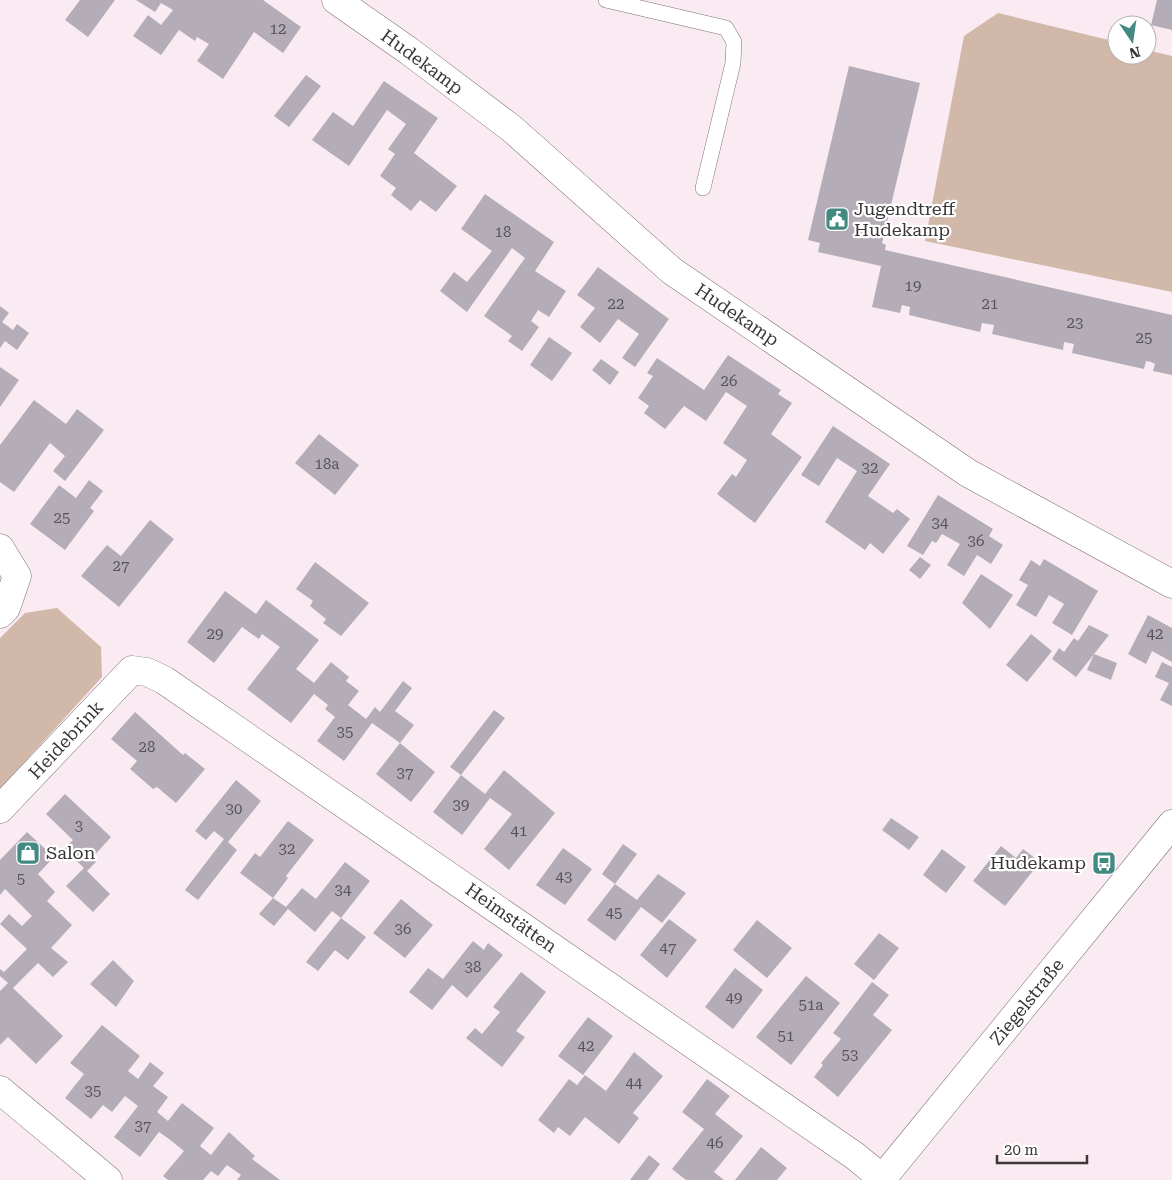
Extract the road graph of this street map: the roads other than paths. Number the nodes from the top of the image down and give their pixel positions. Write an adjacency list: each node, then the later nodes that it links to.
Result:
1 (336, 0): 5 (street, Hudekamp)
2 (606, 0): 3 (lane)
3 (703, 188)
4 (0, 548): 6 (street)
5 (1172, 584)
6 (0, 614)
7 (132, 670): 8 (street, Heidebrink); 11 (street, Heimstätten)
8 (0, 810)
9 (1172, 824): 11 (street, Ziegelstraße)
10 (0, 1090): 12 (street)
11 (882, 1179)
12 (108, 1180)

